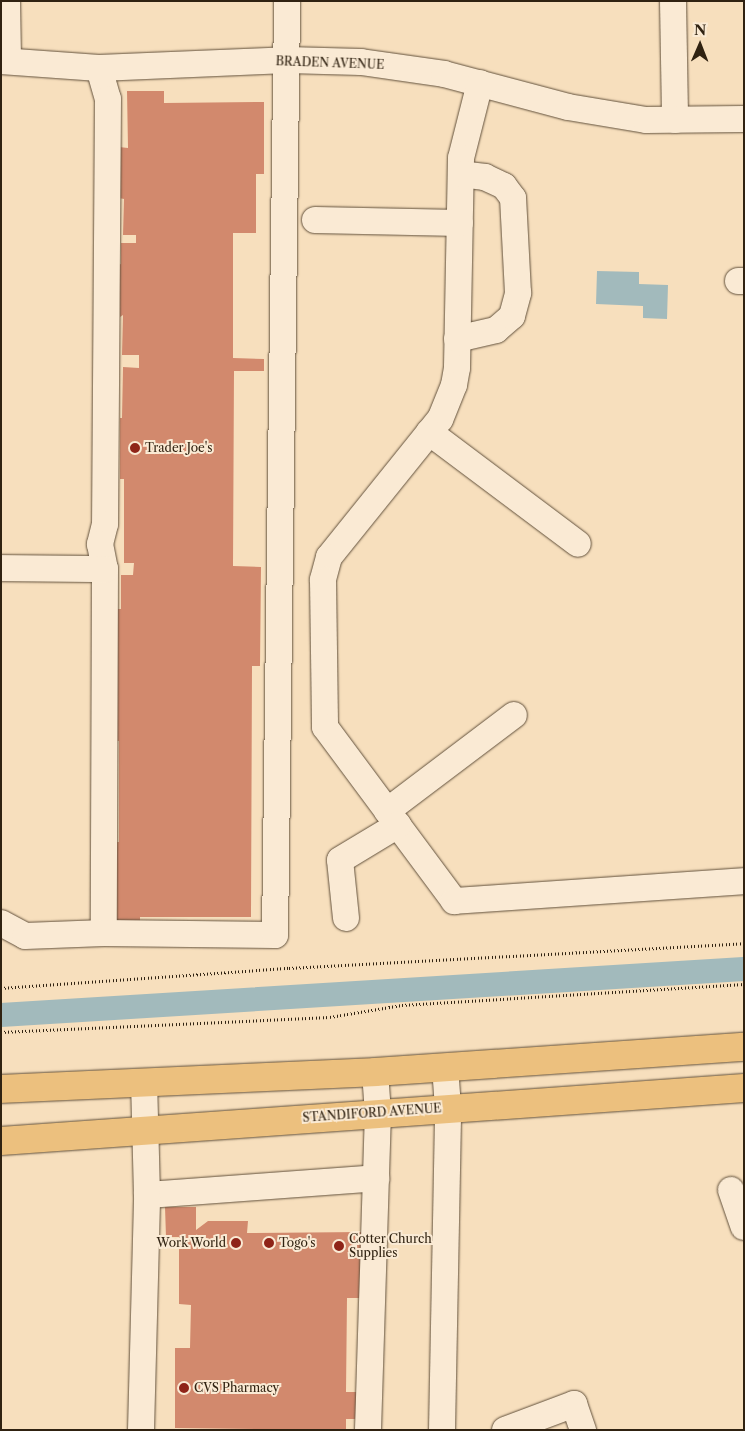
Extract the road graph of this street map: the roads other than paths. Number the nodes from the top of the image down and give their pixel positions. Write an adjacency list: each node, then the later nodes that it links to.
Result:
1 (7, 1): 5 (street)
2 (287, 1): 4 (street)
3 (673, 1): 9 (street)
4 (287, 60): 6 (street, BRADEN AVENUE); 7 (street, BRADEN AVENUE); 23 (street)
5 (5, 61): 6 (street, BRADEN AVENUE)
6 (99, 68): 17 (street)
7 (480, 84): 9 (street, BRADEN AVENUE); 10 (street)
8 (744, 119): 9 (street, BRADEN AVENUE)
9 (675, 120)
10 (461, 174): 12 (street); 13 (street)
11 (314, 220): 12 (street)
12 (460, 223): 13 (street)
13 (458, 339): 14 (street)
14 (429, 432): 15 (street); 19 (street)
15 (578, 544)
16 (1, 568): 17 (street)
17 (105, 570): 23 (street)
18 (514, 715): 19 (street)
19 (392, 818): 20 (street); 21 (street)
20 (744, 880)
21 (346, 918)
22 (1, 922): 23 (street)
23 (104, 933)
24 (744, 1047): 25 (main road)
25 (445, 1067): 26 (main road); 30 (street)
26 (375, 1072): 27 (main road); 31 (street)
27 (144, 1082): 29 (main road); 32 (street)
28 (744, 1088): 30 (main road, STANDIFORD AVENUE)
29 (1, 1089)
30 (448, 1107): 31 (main road, STANDIFORD AVENUE); 40 (street)
31 (378, 1113): 32 (main road, STANDIFORD AVENUE); 34 (street)
32 (144, 1129): 33 (main road, STANDIFORD AVENUE); 36 (street)
33 (1, 1142)
34 (376, 1178): 36 (street); 39 (street)
35 (730, 1190): 37 (street)
36 (147, 1195): 38 (street)
37 (744, 1227)
38 (141, 1430)
39 (368, 1430)
40 (442, 1430)
41 (505, 1430): 42 (street)
42 (583, 1430)

